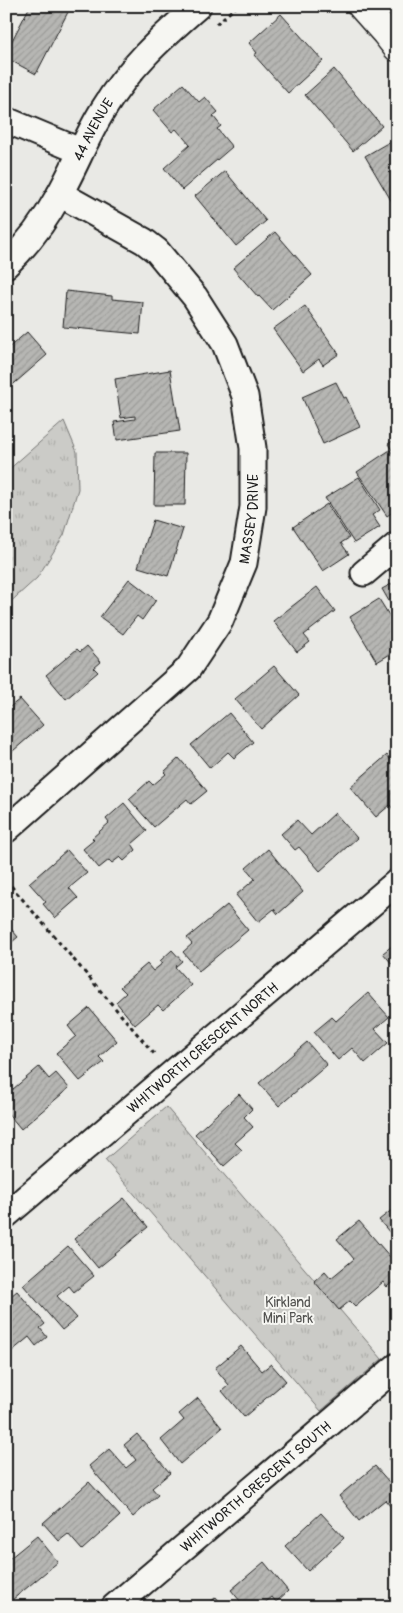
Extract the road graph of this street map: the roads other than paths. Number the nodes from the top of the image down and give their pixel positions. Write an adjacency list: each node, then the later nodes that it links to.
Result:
1 (198, 6): 5 (street, 44 AVENUE)
2 (362, 6): 3 (main road)
3 (397, 48)
4 (6, 120): 5 (street)
5 (80, 151): 6 (street, 44 AVENUE)
6 (60, 194): 7 (street, 44 AVENUE); 10 (street, MASSEY DRIVE)
7 (6, 265)
8 (397, 545): 9 (street)
9 (364, 573)
10 (6, 830)
11 (397, 882): 12 (street, WHITWORTH CRESCENT NORTH)
12 (6, 1215)
13 (397, 1366): 14 (street, WHITWORTH CRESCENT SOUTH)
14 (114, 1607)

